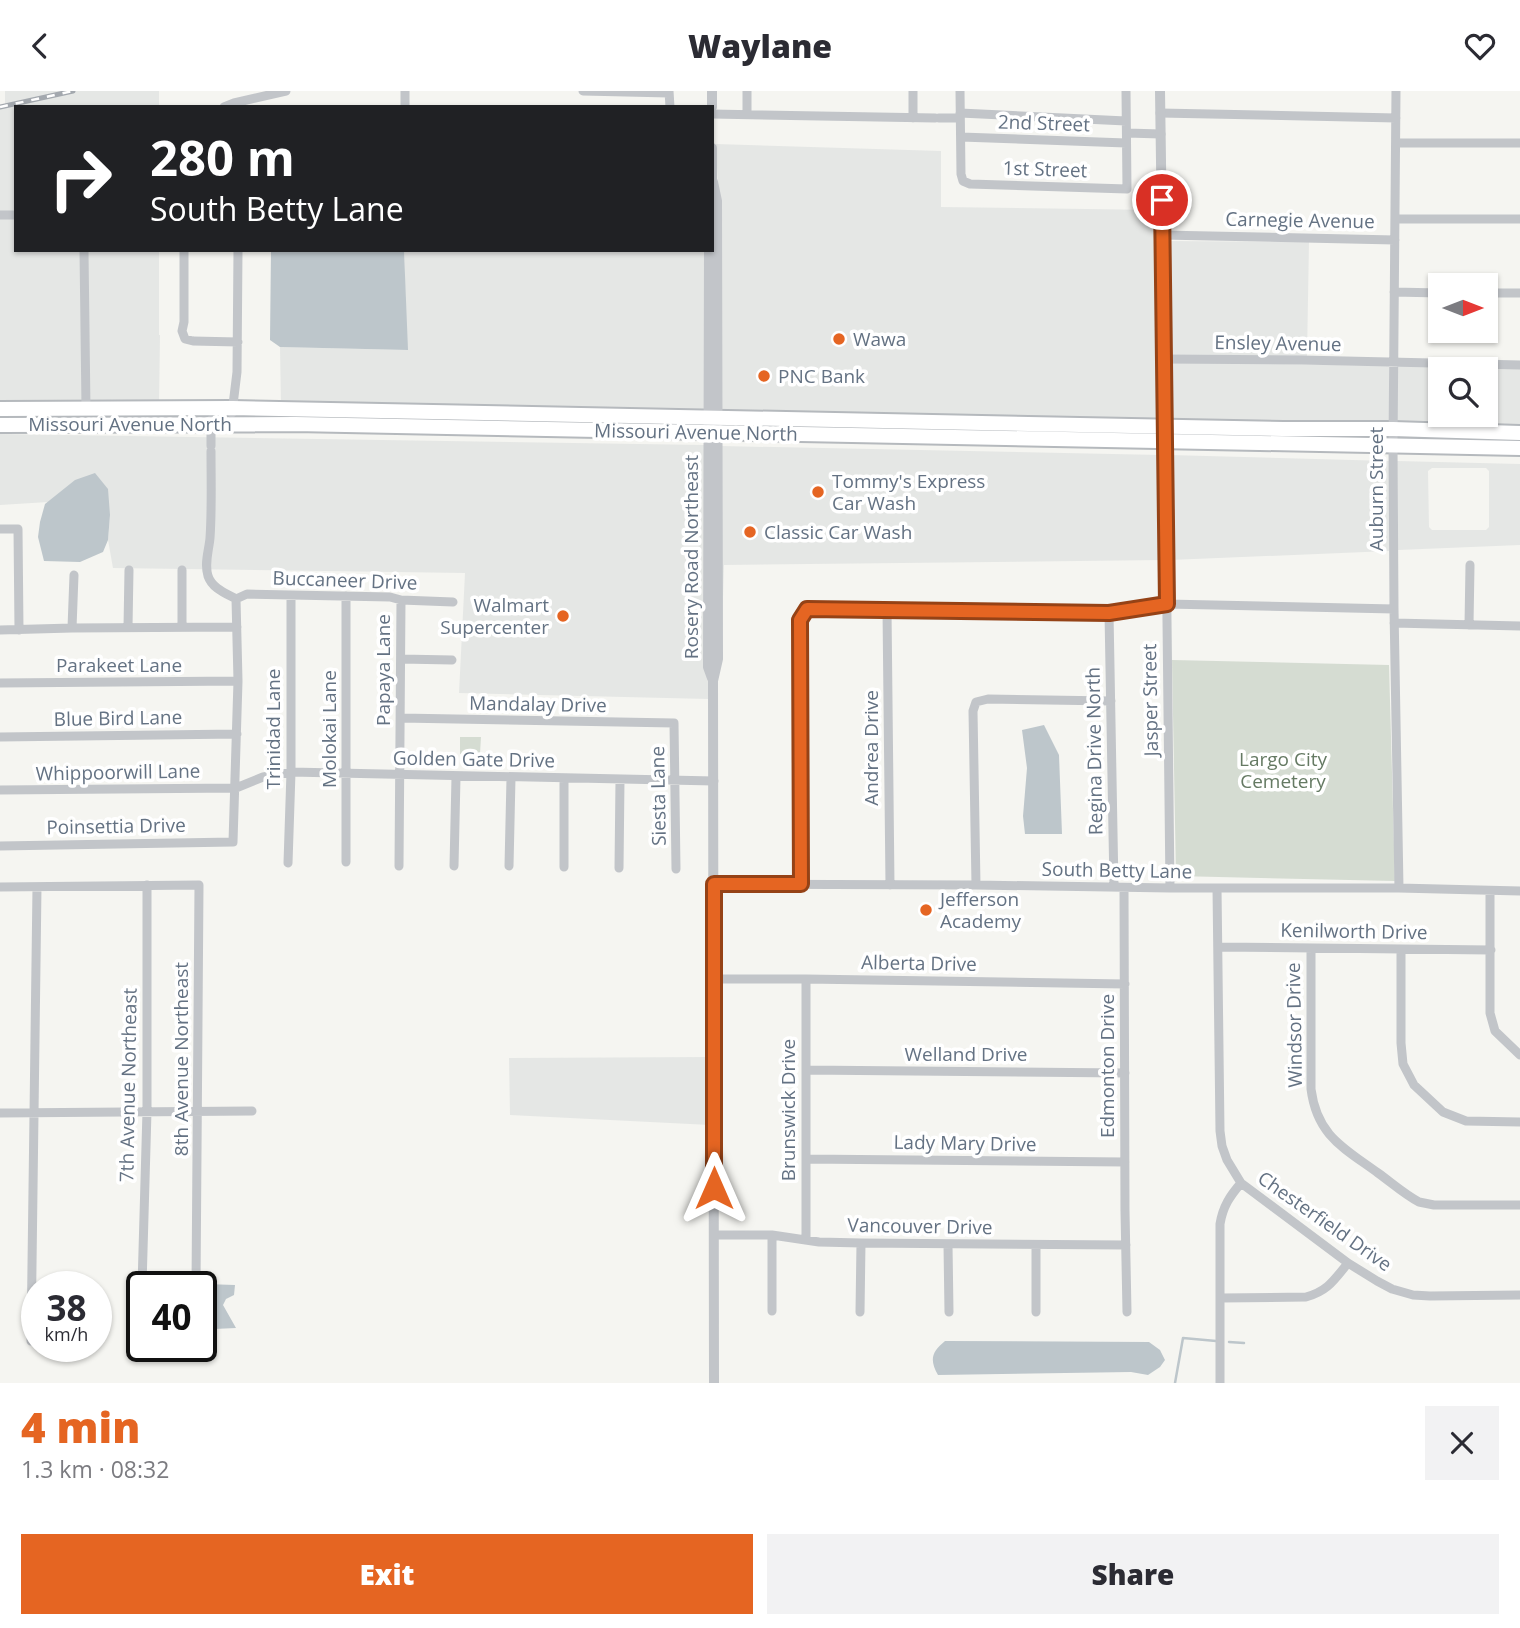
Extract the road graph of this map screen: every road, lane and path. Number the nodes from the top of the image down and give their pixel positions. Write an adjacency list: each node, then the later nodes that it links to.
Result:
1 (286, 91): 10 (street)
2 (583, 91): 9 (street)
3 (747, 91): 13 (street)
4 (913, 91): 15 (street)
5 (960, 91): 14 (street)
6 (1126, 91): 17 (street)
7 (1160, 91): 11 (street, Jasper Street)
8 (1396, 91): 16 (street, Auburn Street)
9 (669, 92)
10 (228, 105)
11 (1160, 113): 16 (street); 19 (street, Jasper Street)
12 (714, 114): 13 (street)
13 (747, 114): 15 (street)
14 (960, 116): 15 (street); 17 (street); 20 (street)
15 (914, 118)
16 (1396, 118): 22 (street, Auburn Street)
17 (1126, 121): 18 (street)
18 (1127, 132): 19 (street); 21 (street)
19 (1161, 134): 27 (street, Jasper Street)
20 (961, 137): 21 (street, 2nd Street); 21 (street, 1st Street)
21 (1126, 143)
22 (1396, 143): 23 (street); 25 (street, Auburn Street)
23 (1520, 143)
24 (714, 188): 38 (street)
25 (1395, 219): 26 (street); 28 (street, Auburn Street)
26 (1520, 219)
27 (1162, 235): 28 (street, Carnegie Avenue); 40 (street, Jasper Street)
28 (1395, 240): 34 (street, Auburn Street)
29 (84, 252): 46 (street)
30 (184, 252): 39 (street)
31 (238, 252): 39 (street)
32 (709, 252): 33 (street)
33 (709, 274): 38 (street); 57 (street)
34 (1394, 292): 35 (street); 41 (street, Auburn Street)
35 (1428, 293)
36 (1498, 293): 37 (street)
37 (1520, 293)
38 (717, 322): 57 (street)
39 (238, 342): 44 (street)
40 (1163, 359): 41 (street, Ensley Avenue); 58 (street, Jasper Street)
41 (1393, 362): 42 (street, Ensley Avenue); 61 (street, Auburn Street)
42 (1520, 365)
43 (211, 408): 44 (main road, Missouri Avenue North); 47 (main road, Missouri Avenue North); 51 (street)
44 (232, 408): 48 (main road, Missouri Avenue North); 52 (street)
45 (0, 409): 46 (main road, Missouri Avenue North)
46 (86, 409): 47 (main road, Missouri Avenue North); 54 (main road)
47 (132, 409): 55 (main road)
48 (462, 412): 49 (main road, Missouri Avenue North); 59 (main road)
49 (557, 414): 57 (main road, Missouri Avenue North); 60 (main road)
50 (940, 421): 53 (main road, Missouri Avenue North); 57 (main road, Missouri Avenue North); 63 (main road)
51 (211, 423): 52 (main road, Missouri Avenue North); 55 (main road, Missouri Avenue North); 75 (street)
52 (231, 423): 59 (main road, Missouri Avenue North)
53 (1014, 423): 58 (main road, Missouri Avenue North); 64 (main road)
54 (62, 424): 55 (main road, Missouri Avenue North); 56 (main road, Missouri Avenue North)
55 (91, 424)
56 (0, 425)
57 (713, 425): 60 (main road, Missouri Avenue North); 63 (main road, Missouri Avenue North); 108 (street, Rosery Road Northeast)
58 (1165, 426): 61 (main road, Missouri Avenue North); 65 (street, Jasper Street)
59 (446, 427): 60 (main road, Missouri Avenue North)
60 (474, 428)
61 (1393, 429): 62 (main road, Missouri Avenue North); 66 (street, Auburn Street)
62 (1520, 433)
63 (849, 435): 64 (main road, Missouri Avenue North)
64 (932, 437): 65 (main road, Missouri Avenue North)
65 (1165, 442): 66 (main road, Missouri Avenue North); 78 (street, Jasper Street)
66 (1393, 445): 67 (main road, Missouri Avenue North); 79 (street, Auburn Street)
67 (1520, 448)
68 (0, 529): 90 (street)
69 (1470, 565): 83 (street)
70 (129, 570): 85 (street)
71 (182, 570): 86 (street)
72 (74, 575): 88 (street)
73 (291, 595): 74 (street, Buccaneer Drive); 75 (street, Buccaneer Drive); 100 (street, Trinidad Lane)
74 (346, 596): 76 (street, Buccaneer Drive); 101 (street, Molokai Lane)
75 (236, 599): 87 (street)
76 (401, 600): 77 (street, Buccaneer Drive); 91 (street, Papaya Lane)
77 (453, 602)
78 (1167, 604): 79 (street); 81 (street); 128 (street, Jasper Street)
79 (1394, 609): 82 (street, Auburn Street)
80 (887, 610): 81 (street); 121 (street); 123 (street, Andrea Drive)
81 (1109, 613): 95 (street, Regina Drive North)
82 (1394, 623): 83 (street); 130 (street, Auburn Street)
83 (1469, 625): 84 (street)
84 (1520, 626)
85 (128, 627): 86 (street, Parakeet Lane); 88 (street, Parakeet Lane)
86 (181, 627): 87 (street, Parakeet Lane)
87 (237, 627): 93 (street)
88 (72, 628): 90 (street, Parakeet Lane)
89 (0, 630): 90 (street, Parakeet Lane)
90 (19, 630)
91 (401, 659): 92 (street); 96 (street, Papaya Lane)
92 (452, 660)
93 (238, 681): 94 (street, Parakeet Lane); 98 (street)
94 (0, 683)
95 (1111, 701): 124 (street); 127 (street, Regina Drive North)
96 (401, 717): 97 (street, Mandalay Drive); 102 (street, Papaya Lane)
97 (674, 723): 107 (street, Siesta Lane)
98 (237, 734): 99 (street, Blue Bird Lane); 109 (street)
99 (0, 737)
100 (291, 772): 101 (street, Golden Gate Drive); 109 (street, Golden Gate Drive); 113 (street, Trinidad Lane)
101 (346, 773): 102 (street, Golden Gate Drive); 112 (street, Molokai Lane)
102 (398, 775): 103 (street, Golden Gate Drive); 114 (street, Papaya Lane)
103 (456, 777): 104 (street, Golden Gate Drive); 115 (street)
104 (510, 778): 105 (street, Golden Gate Drive); 116 (street)
105 (564, 779): 106 (street, Golden Gate Drive); 117 (street)
106 (620, 780): 107 (street, Golden Gate Drive); 118 (street)
107 (675, 781): 108 (street, Golden Gate Drive); 119 (street, Siesta Lane)
108 (714, 781): 120 (street, Rosery Road Northeast)
109 (236, 788): 110 (street, Whippoorwill Lane); 111 (street, Poinsettia Drive)
110 (0, 790)
111 (0, 846)
112 (346, 862)
113 (288, 863)
114 (399, 866)
115 (454, 866)
116 (509, 866)
117 (564, 867)
118 (619, 868)
119 (676, 869)
120 (714, 884): 121 (street, South Betty Lane); 137 (street, Rosery Road Northeast)
121 (801, 884): 123 (street, South Betty Lane)
122 (147, 885): 126 (street); 143 (street, 7th Avenue Northeast); 144 (street, 8th Avenue Northeast)
123 (890, 885): 124 (street, South Betty Lane)
124 (976, 885): 127 (street, South Betty Lane)
125 (0, 887): 126 (street)
126 (37, 887): 146 (street)
127 (1119, 887): 128 (street, South Betty Lane); 139 (street, Edmonton Drive)
128 (1170, 888): 129 (street, South Betty Lane)
129 (1217, 888): 130 (street, South Betty Lane); 133 (street, Chesterfield Drive)
130 (1399, 888): 131 (street, South Betty Lane)
131 (1490, 891): 132 (street, South Betty Lane); 136 (street)
132 (1520, 891)
133 (1218, 947): 134 (street, Kenilworth Drive); 151 (street, Chesterfield Drive)
134 (1311, 948): 135 (street, Kenilworth Drive); 152 (street, Windsor Drive)
135 (1401, 949): 136 (street, Kenilworth Drive); 148 (street)
136 (1491, 950): 140 (street)
137 (714, 979): 138 (street, Alberta Drive); 153 (street, Rosery Road Northeast)
138 (806, 979): 139 (street, Alberta Drive); 141 (street, Brunswick Drive)
139 (1125, 983): 142 (street, Edmonton Drive)
140 (1520, 1055)
141 (806, 1070): 142 (street, Welland Drive); 149 (street, Brunswick Drive)
142 (1125, 1073): 150 (street, Edmonton Drive)
143 (147, 1111): 144 (street); 146 (street); 162 (street, 7th Avenue Northeast)
144 (198, 1111): 145 (street); 163 (street, 8th Avenue Northeast)
145 (252, 1111)
146 (33, 1112): 147 (street); 161 (street)
147 (0, 1113)
148 (1520, 1122)
149 (806, 1159): 150 (street, Lady Mary Drive); 155 (street, Brunswick Drive)
150 (1125, 1162): 159 (street, Edmonton Drive)
151 (1241, 1183): 160 (street, Chesterfield Drive); 165 (street)
152 (1520, 1205)
153 (714, 1235): 154 (street, Vancouver Drive); 171 (street, Rosery Road Northeast)
154 (772, 1235): 155 (street, Vancouver Drive); 166 (street)
155 (806, 1240): 156 (street, Vancouver Drive)
156 (861, 1243): 157 (street, Vancouver Drive); 167 (street)
157 (948, 1245): 158 (street, Vancouver Drive); 168 (street)
158 (1036, 1245): 159 (street, Vancouver Drive); 169 (street)
159 (1126, 1245): 170 (street, Edmonton Drive)
160 (1348, 1263): 164 (street, Chesterfield Drive); 165 (street)
161 (32, 1271)
162 (142, 1271)
163 (196, 1271)
164 (1520, 1295)
165 (1221, 1297): 172 (street)
166 (772, 1311)
167 (860, 1312)
168 (948, 1312)
169 (1036, 1312)
170 (1127, 1312)
171 (714, 1383)
172 (1220, 1383)

